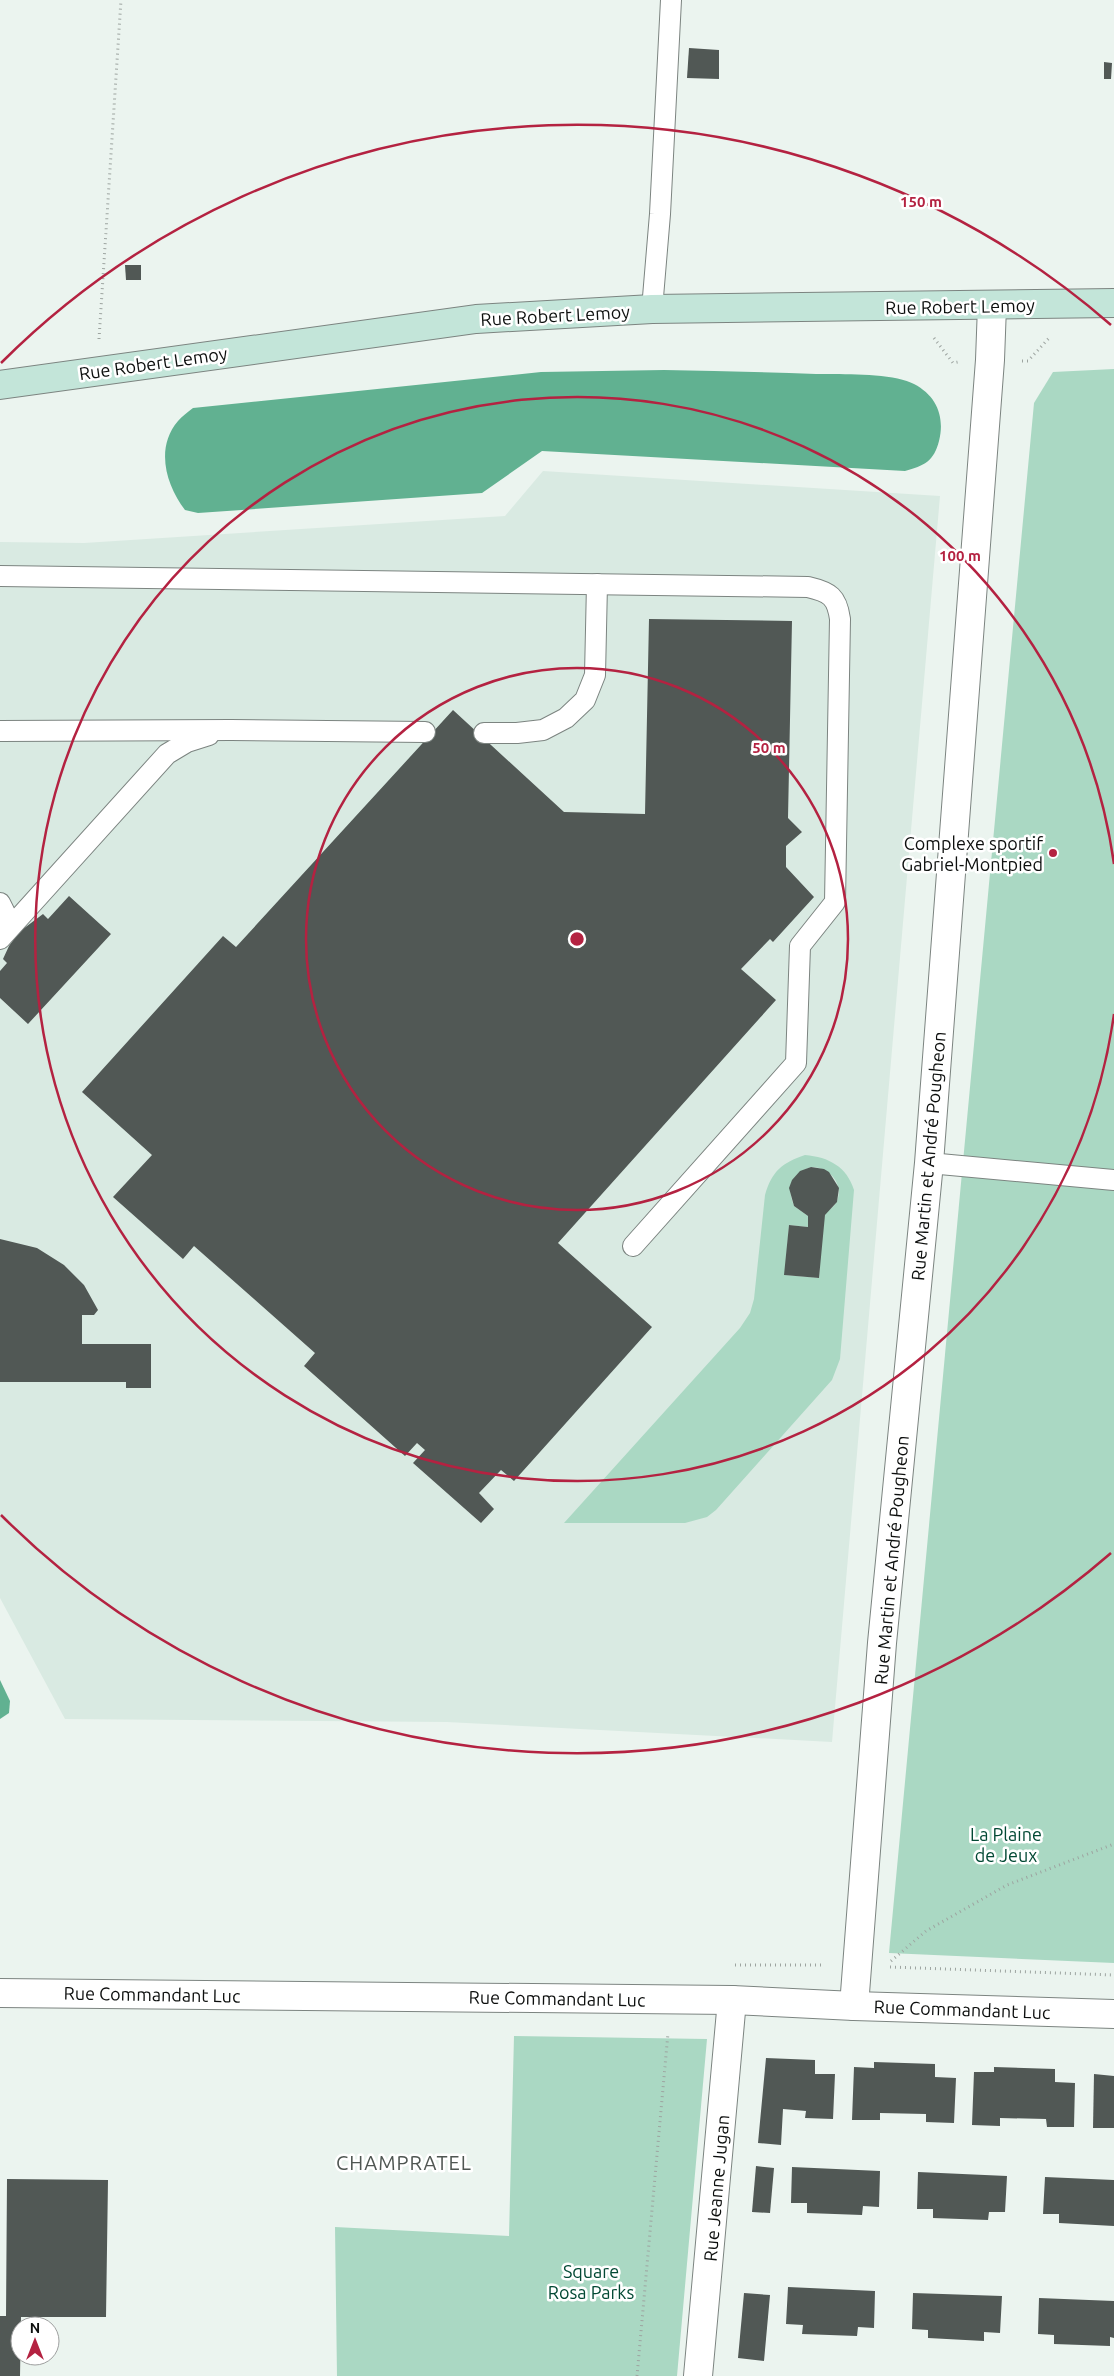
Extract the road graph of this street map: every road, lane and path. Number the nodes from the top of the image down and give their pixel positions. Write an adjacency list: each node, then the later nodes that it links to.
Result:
1 (121, 0): 6 (path)
2 (671, 0): 5 (lane)
3 (1114, 303): 4 (main road, Rue Robert Lemoy)
4 (992, 306): 5 (main road, Rue Robert Lemoy); 16 (street, Rue Martin et André Pougheon)
5 (652, 309): 6 (main road, Rue Robert Lemoy)
6 (101, 369): 7 (main road, Rue Robert Lemoy)
7 (0, 385)
8 (0, 576): 9 (lane)
9 (597, 584): 13 (lane); 18 (lane)
10 (231, 730): 11 (lane); 12 (lane); 15 (lane)
11 (0, 731)
12 (425, 732)
13 (484, 733)
14 (0, 903): 15 (lane)
15 (0, 939)
16 (929, 1163): 17 (lane); 21 (street, Rue Martin et André Pougheon)
17 (1114, 1180)
18 (633, 1246)
19 (1114, 1844): 22 (path)
20 (732, 1965): 21 (path)
21 (857, 1965): 26 (street, Rue Martin et André Pougheon)
22 (1114, 1975)
23 (0, 1993): 24 (street, Rue Commandant Luc)
24 (674, 1999): 25 (street, Rue Commandant Luc); 28 (path)
25 (732, 2000): 26 (street, Rue Commandant Luc); 29 (street, Rue Jeanne Jugan)
26 (854, 2006): 27 (street, Rue Commandant Luc)
27 (1114, 2014)
28 (637, 2376)
29 (698, 2376)

